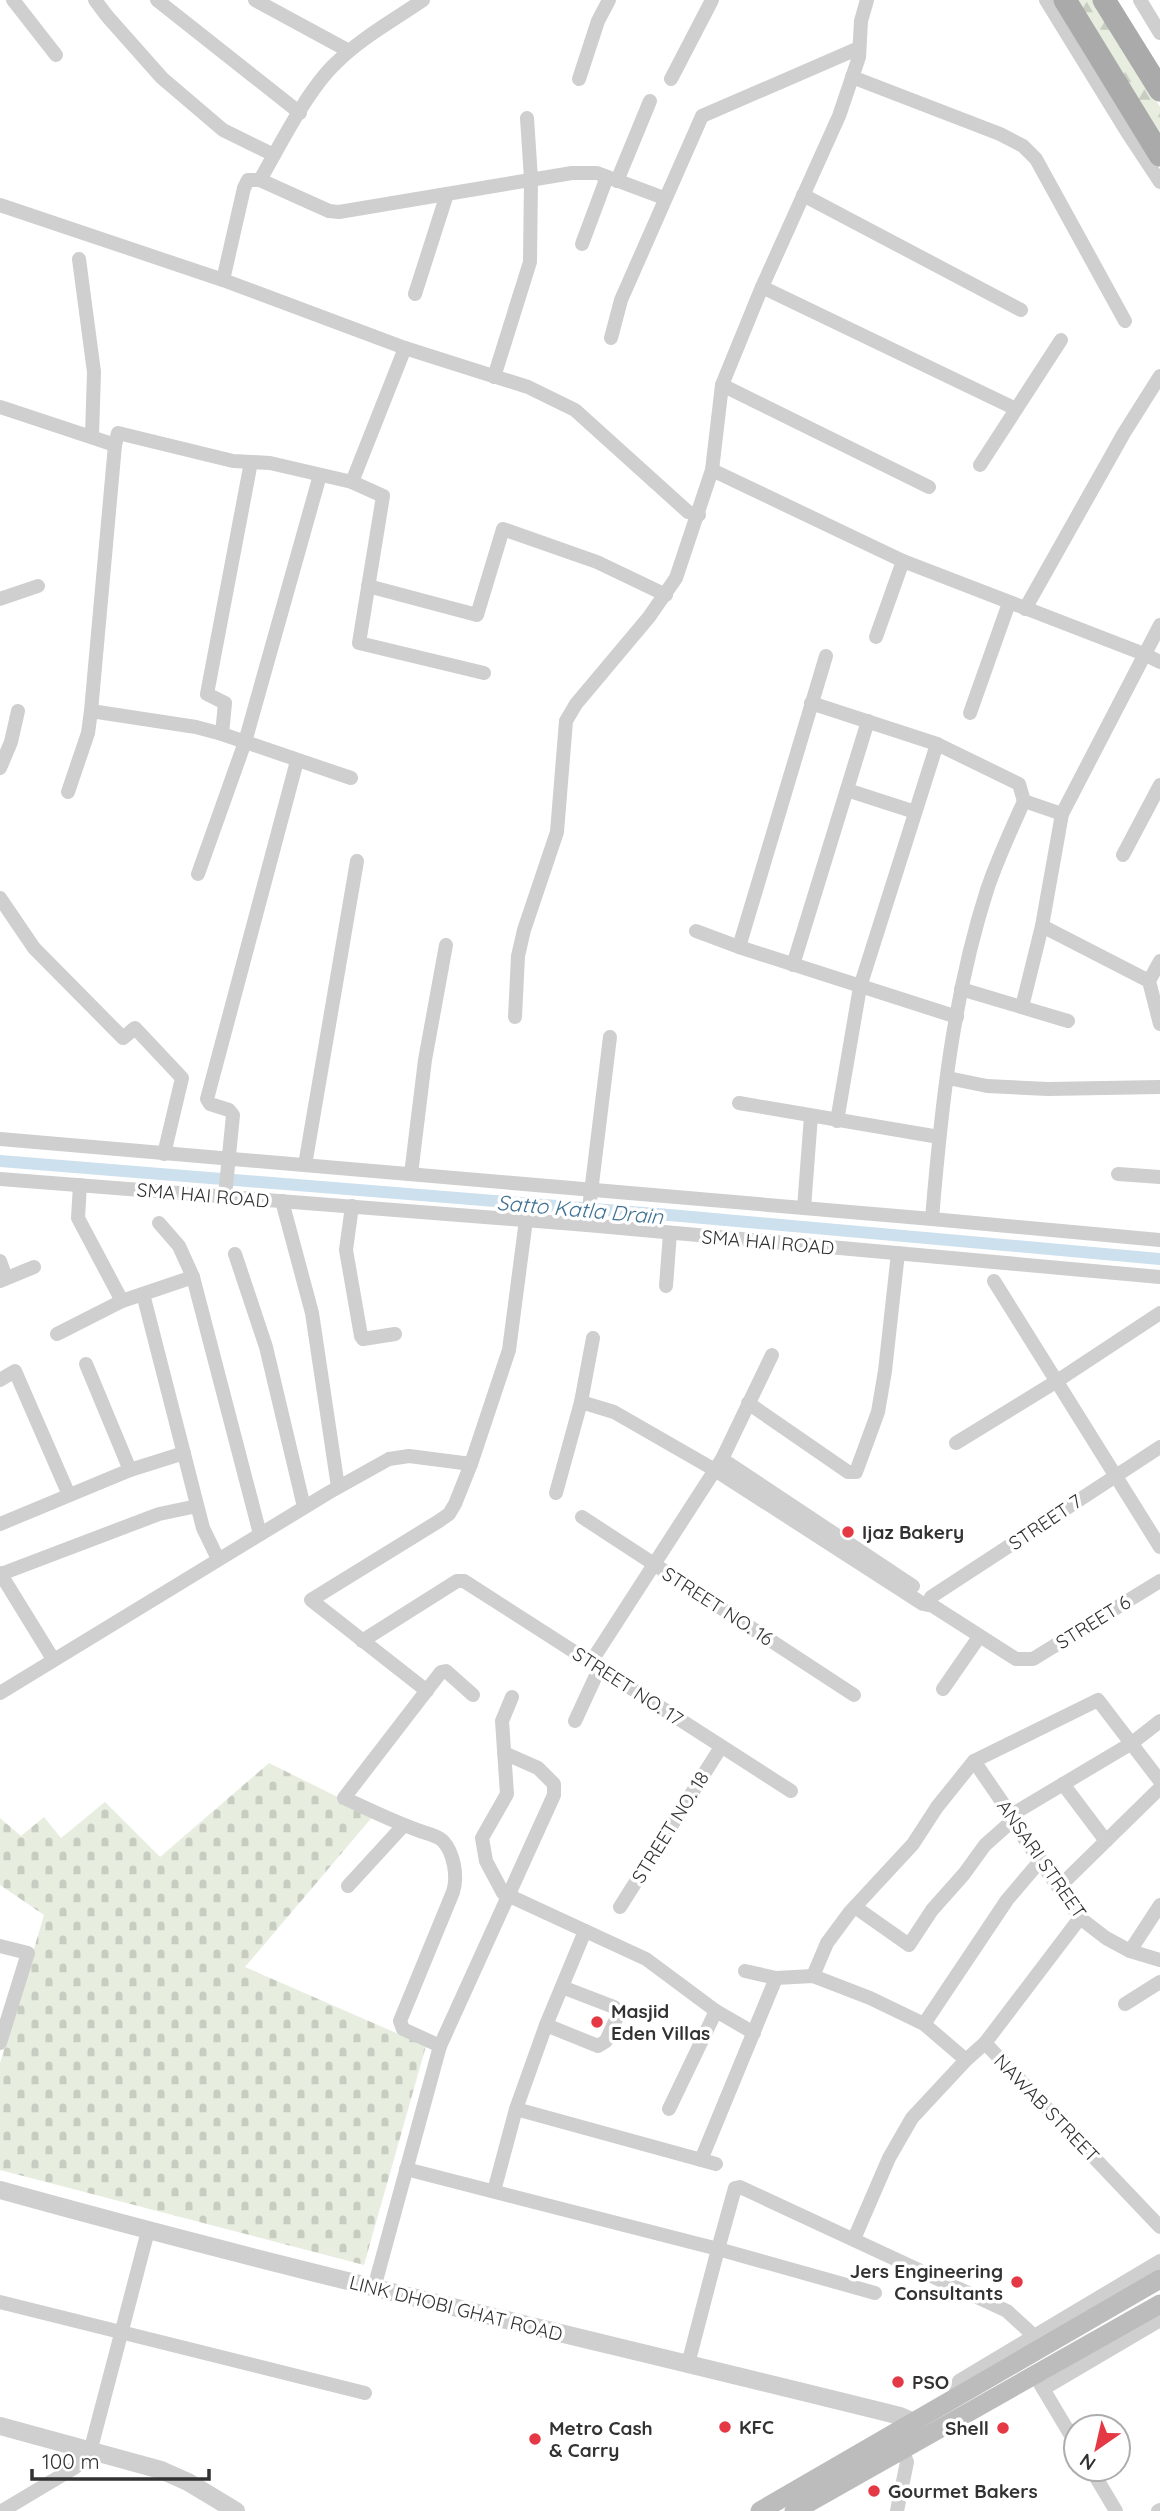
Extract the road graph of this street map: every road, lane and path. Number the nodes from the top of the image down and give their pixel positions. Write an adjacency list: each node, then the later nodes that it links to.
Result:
1 (13, 0): 16 (street)
2 (95, 0): 24 (street)
3 (157, 0): 22 (street)
4 (255, 0): 15 (street)
5 (609, 0): 18 (street)
6 (712, 0): 19 (street)
7 (867, 0): 14 (street)
8 (1046, 0): 29 (street)
9 (1065, 0): 25 (main road)
10 (1104, 0): 20 (main road)
11 (1140, 0): 13 (street)
12 (418, 1): 15 (street)
13 (1160, 33)
14 (859, 48): 17 (street); 32 (street)
15 (349, 51): 22 (street)
16 (56, 55)
17 (852, 76): 31 (street); 40 (street)
18 (579, 79)
19 (671, 79)
20 (1160, 90)
21 (650, 101): 27 (street)
22 (300, 113): 24 (street)
23 (527, 118): 26 (street)
24 (274, 155): 28 (street)
25 (1160, 155)
26 (531, 179): 27 (street); 30 (street); 45 (street)
27 (612, 179): 32 (street); 34 (street)
28 (260, 180): 30 (street); 36 (street)
29 (1160, 182)
30 (447, 194): 38 (street)
31 (803, 195): 37 (street); 39 (street)
32 (664, 198): 41 (street)
33 (0, 205): 36 (street)
34 (582, 244)
35 (79, 259): 49 (street)
36 (223, 280): 43 (street)
37 (762, 287): 46 (street); 48 (street)
38 (415, 294)
39 (1021, 310)
40 (1125, 321)
41 (611, 338)
42 (1061, 340): 48 (street)
43 (405, 348): 45 (street); 55 (street)
44 (1160, 376): 64 (street)
45 (494, 377): 57 (street)
46 (722, 385): 53 (street); 56 (street)
47 (0, 407): 49 (street)
48 (1017, 409): 52 (street)
49 (92, 436): 50 (street)
50 (115, 445): 51 (street); 73 (street)
51 (251, 462): 54 (street); 76 (street)
52 (980, 465)
53 (712, 470): 57 (street); 58 (street)
54 (320, 475): 55 (street); 77 (street)
55 (352, 482): 60 (street)
56 (929, 487)
57 (699, 515): 61 (street)
58 (903, 561): 63 (street); 66 (street)
59 (38, 586): 62 (street)
60 (368, 586): 61 (street); 70 (street)
61 (666, 595): 102 (street)
62 (0, 599)
63 (1009, 603): 64 (street); 74 (street)
64 (1025, 609): 67 (street)
65 (1160, 625): 67 (street)
66 (876, 637)
67 (1144, 654): 69 (street); 87 (street)
68 (826, 656): 71 (street)
69 (1160, 662)
70 (484, 673)
71 (811, 703): 75 (street); 95 (street)
72 (18, 711): 80 (street)
73 (91, 711): 76 (street); 84 (street)
74 (970, 713)
75 (868, 721): 78 (street); 83 (street)
76 (222, 734): 77 (street)
77 (244, 742): 79 (street); 90 (street)
78 (937, 744): 85 (street); 86 (street)
79 (297, 761): 81 (street); 115 (street)
80 (0, 768)
81 (351, 778)
82 (1160, 785): 88 (street)
83 (847, 790): 86 (street); 97 (street)
84 (68, 792)
85 (1024, 801): 87 (street); 100 (street)
86 (915, 812): 99 (street)
87 (1062, 814): 92 (street)
88 (1123, 855)
89 (357, 861): 116 (street)
90 (198, 874)
91 (0, 898): 114 (street)
92 (1042, 926): 98 (street); 101 (street)
93 (696, 931): 95 (street)
94 (446, 945): 117 (street)
95 (739, 947): 97 (street)
96 (1160, 961): 98 (street)
97 (793, 965): 99 (street)
98 (1149, 981): 105 (street)
99 (860, 987): 103 (street); 111 (street)
100 (961, 989): 101 (street); 103 (street)
101 (1022, 1007): 104 (street)
102 (515, 1017)
103 (957, 1017): 107 (street)
104 (1068, 1021)
105 (1160, 1024)
106 (610, 1037): 123 (street)
107 (948, 1077): 108 (street); 112 (street)
108 (1160, 1087)
109 (739, 1103): 110 (street)
110 (811, 1116): 111 (street); 126 (street)
111 (837, 1121): 112 (street)
112 (939, 1137): 127 (street)
113 (0, 1139): 114 (street)
114 (164, 1154): 115 (street)
115 (228, 1163): 116 (street); 122 (street)
116 (305, 1165): 117 (street)
117 (411, 1174): 123 (street)
118 (1118, 1174): 119 (street)
119 (1160, 1177)
120 (0, 1179): 121 (street, SMA HAI ROAD)
121 (80, 1185): 122 (street, SMA HAI ROAD); 143 (street)
122 (225, 1192): 124 (street, SMA HAI ROAD)
123 (590, 1194): 126 (street); 129 (street)
124 (282, 1201): 125 (street, SMA HAI ROAD); 161 (street)
125 (352, 1206): 128 (street, SMA HAI ROAD); 146 (street)
126 (804, 1208): 127 (street)
127 (932, 1219): 132 (street)
128 (526, 1220): 129 (street, SMA HAI ROAD); 157 (street)
129 (588, 1221): 131 (street, SMA HAI ROAD)
130 (159, 1223): 137 (street)
131 (670, 1233): 133 (street, SMA HAI ROAD); 141 (street)
132 (1160, 1240)
133 (898, 1253): 138 (street, SMA HAI ROAD); 153 (street)
134 (235, 1254): 165 (street)
135 (0, 1261): 139 (street)
136 (34, 1266): 139 (street)
137 (193, 1277): 142 (street); 168 (street)
138 (1160, 1277)
139 (3, 1280)
140 (994, 1281): 151 (street)
141 (666, 1286)
142 (143, 1294): 143 (street); 156 (street)
143 (122, 1301): 145 (street)
144 (1160, 1313): 151 (street)
145 (57, 1334)
146 (395, 1334)
147 (593, 1338): 152 (street)
148 (772, 1354): 153 (street)
149 (86, 1364): 159 (street)
150 (0, 1380): 163 (street)
151 (1057, 1381): 154 (street); 160 (street)
152 (582, 1402): 158 (street); 162 (street)
153 (748, 1404): 158 (street)
154 (956, 1443)
155 (1160, 1447): 160 (street, STREET 7)
156 (184, 1453): 159 (street); 164 (street)
157 (471, 1464): 161 (street); 176 (street)
158 (719, 1464): 171 (street); 174 (street)
159 (130, 1470): 163 (street)
160 (1114, 1476): 169 (street); 174 (street, STREET 7)
161 (338, 1487): 165 (street)
162 (556, 1493)
163 (69, 1495): 167 (street)
164 (197, 1506): 170 (street); 172 (street)
165 (304, 1507): 168 (street)
166 (582, 1517): 171 (street, STREET NO. 16)
167 (0, 1524)
168 (260, 1534): 170 (street)
169 (1160, 1548)
170 (218, 1559): 177 (street)
171 (654, 1564): 178 (street); 183 (street, STREET NO. 16)
172 (0, 1574): 177 (street)
173 (1160, 1581): 175 (street, STREET 6)
174 (932, 1602): 175 (street)
175 (979, 1637): 179 (street)
176 (362, 1641): 178 (street, STREET NO. 17); 180 (street)
177 (53, 1659): 181 (street)
178 (596, 1664): 185 (street); 188 (street, STREET NO. 17)
179 (943, 1689)
180 (427, 1691): 182 (street); 196 (street)
181 (0, 1693)
182 (473, 1695)
183 (854, 1695)
184 (512, 1697): 189 (street)
185 (575, 1721)
186 (1160, 1721): 187 (street)
187 (1132, 1743): 190 (street); 191 (street); 192 (street)
188 (721, 1747): 194 (street, STREET NO. 17); 203 (street, STREET NO. 18)
189 (504, 1753): 201 (street); 201 (street)
190 (974, 1760): 195 (street, ANSARI STREET); 204 (street)
191 (1160, 1781)
192 (1063, 1784): 195 (street); 197 (street)
193 (1160, 1788): 197 (street)
194 (791, 1791)
195 (1011, 1818): 198 (street, ANSARI STREET); 204 (street)
196 (403, 1826): 199 (street); 223 (street)
197 (1105, 1840): 200 (street)
198 (1041, 1860): 200 (street, ANSARI STREET); 218 (street)
199 (348, 1886)
200 (1059, 1886): 205 (street, ANSARI STREET)
201 (509, 1897): 206 (street); 223 (street)
202 (1160, 1905): 208 (street)
203 (620, 1907)
204 (855, 1907): 211 (street)
205 (1080, 1918): 208 (street, ANSARI STREET); 222 (street, NAWAB STREET)
206 (585, 1931): 214 (street); 217 (street)
207 (0, 1946): 216 (street)
208 (1130, 1951): 209 (street, ANSARI STREET)
209 (1160, 1960)
210 (745, 1971): 212 (street)
211 (813, 1976): 212 (street); 218 (street)
212 (776, 1978): 220 (street)
213 (1160, 1982): 215 (street)
214 (562, 1987): 219 (street); 219 (street)
215 (1125, 2004)
216 (5, 2011): 221 (street)
217 (716, 2011): 220 (street); 226 (street)
218 (924, 2024): 224 (street)
219 (546, 2025): 225 (street)
220 (754, 2034): 227 (street)
221 (0, 2043)
222 (985, 2043): 224 (street); 232 (street, NAWAB STREET)
223 (440, 2046): 229 (street)
224 (966, 2060): 234 (street)
225 (516, 2109): 227 (street); 231 (street)
226 (668, 2109)
227 (701, 2160): 228 (street)
228 (716, 2164)
229 (406, 2169): 231 (street); 238 (street)
230 (0, 2190): 233 (street, LINK DHOBI GHAT ROAD)
231 (494, 2191): 235 (street)
232 (1160, 2227)
233 (148, 2231): 238 (street, LINK DHOBI GHAT ROAD); 243 (street)
234 (854, 2239): 235 (street); 244 (street)
235 (718, 2249): 239 (street); 245 (street)
236 (1160, 2261): 244 (street)
237 (1160, 2279): 244 (main road)
238 (374, 2288): 245 (street, LINK DHOBI GHAT ROAD)
239 (875, 2293)
240 (0, 2302): 243 (street)
241 (1160, 2304): 246 (main road)
242 (1160, 2320): 246 (street)
243 (120, 2332): 247 (street); 252 (street)
244 (1037, 2341): 250 (main road)
245 (688, 2364): 250 (street, LINK DHOBI GHAT ROAD)
246 (1039, 2382): 248 (street); 250 (main road)
247 (365, 2393)
248 (1062, 2421)
249 (0, 2426): 252 (street)
250 (916, 2431): 251 (main road)
251 (897, 2441): 256 (main road); 257 (main road); 258 (street)
252 (87, 2451): 254 (street); 255 (street)
253 (1099, 2483): 259 (street)
254 (2, 2511)
255 (236, 2511)
256 (760, 2511)
257 (794, 2511)
258 (897, 2511)
259 (1116, 2511)

